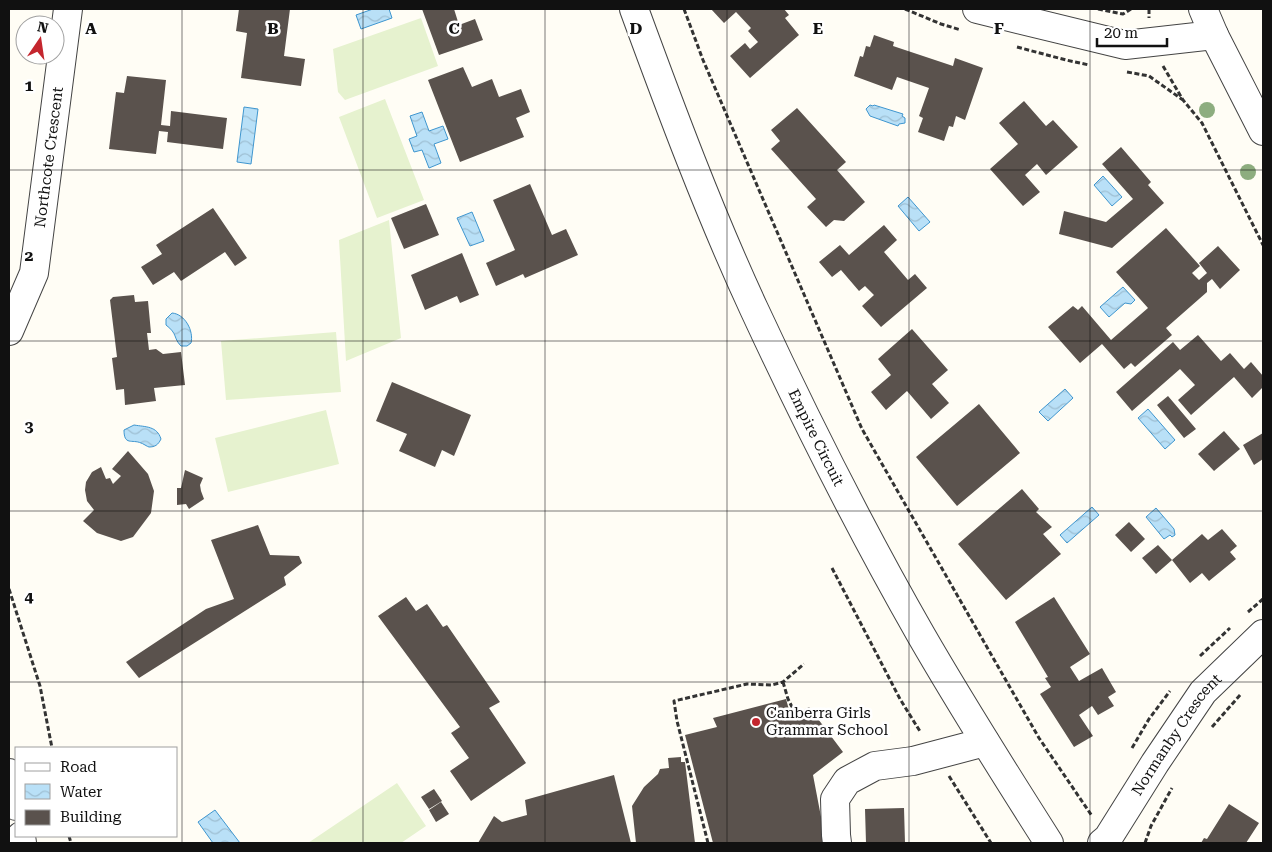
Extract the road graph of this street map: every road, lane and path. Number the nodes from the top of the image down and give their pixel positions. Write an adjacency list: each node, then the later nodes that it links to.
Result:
1 (68, 9): 13 (street, Northcote Crescent)
2 (634, 9): 22 (street, Empire Circuit)
3 (684, 9): 28 (path)
4 (977, 9): 9 (street)
5 (1098, 9): 6 (path)
6 (1131, 9)
7 (1203, 9): 8 (street)
8 (1214, 35): 9 (street); 10 (street)
9 (1149, 42): 12 (path)
10 (1252, 83): 11 (street)
11 (1263, 131)
12 (1263, 245)
13 (9, 331)
14 (832, 568): 24 (path)
15 (9, 589): 23 (path)
16 (1263, 634): 28 (street, Normanby Crescent)
17 (804, 664): 18 (path)
18 (783, 682): 20 (path); 29 (path)
19 (1246, 688): 21 (path)
20 (796, 715)
21 (1208, 732)
22 (985, 742): 24 (street); 32 (street, Empire Circuit)
23 (52, 747)
24 (936, 756): 30 (street); 31 (path)
25 (9, 773): 27 (street)
26 (1173, 786): 33 (path)
27 (15, 801)
28 (1105, 841)
29 (708, 843)
30 (837, 843)
31 (991, 843)
32 (1048, 843)
33 (1145, 843)

